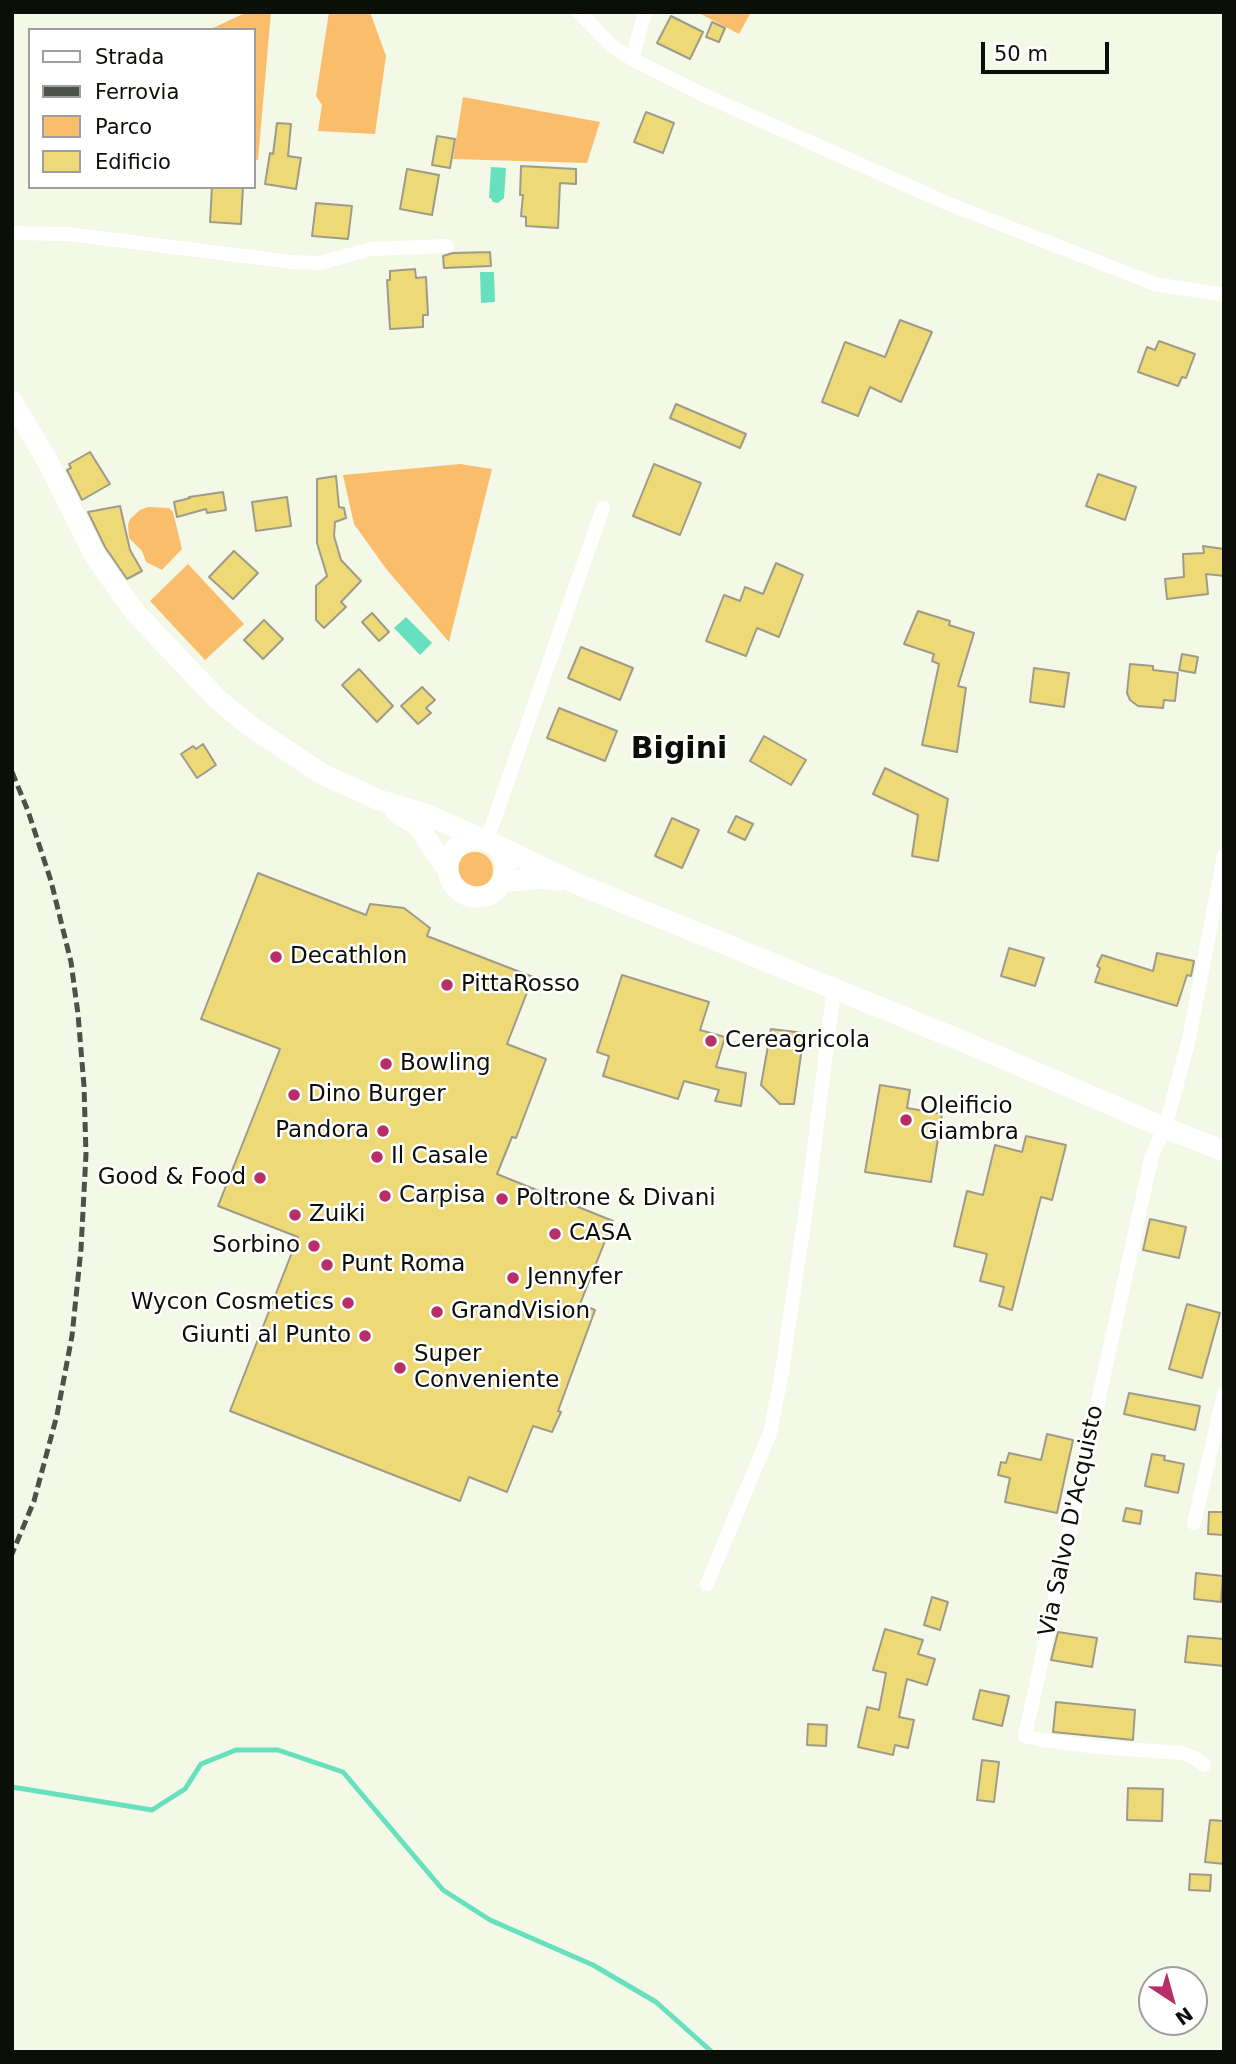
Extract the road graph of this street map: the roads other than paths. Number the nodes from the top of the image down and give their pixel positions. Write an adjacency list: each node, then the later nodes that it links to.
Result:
1 (579, 12): 3 (street)
2 (645, 12): 3 (street)
3 (632, 59): 6 (street)
4 (12, 233): 5 (street)
5 (447, 246)
6 (1224, 295)
7 (12, 401): 9 (main road)
8 (603, 508): 10 (street)
9 (379, 800): 10 (main road); 12 (main road)
10 (488, 841): 12 (main road); 13 (main road); 14 (main road)
11 (1224, 856): 16 (street)
12 (447, 869): 13 (main road)
13 (502, 882): 14 (main road)
14 (573, 882): 15 (main road)
15 (834, 988): 16 (main road); 20 (street)
16 (1164, 1128): 17 (main road); 21 (street, Via Salvo D'Acquisto)
17 (1224, 1151)
18 (1224, 1394): 19 (street)
19 (1194, 1523)
20 (707, 1584)
21 (1203, 1765)

